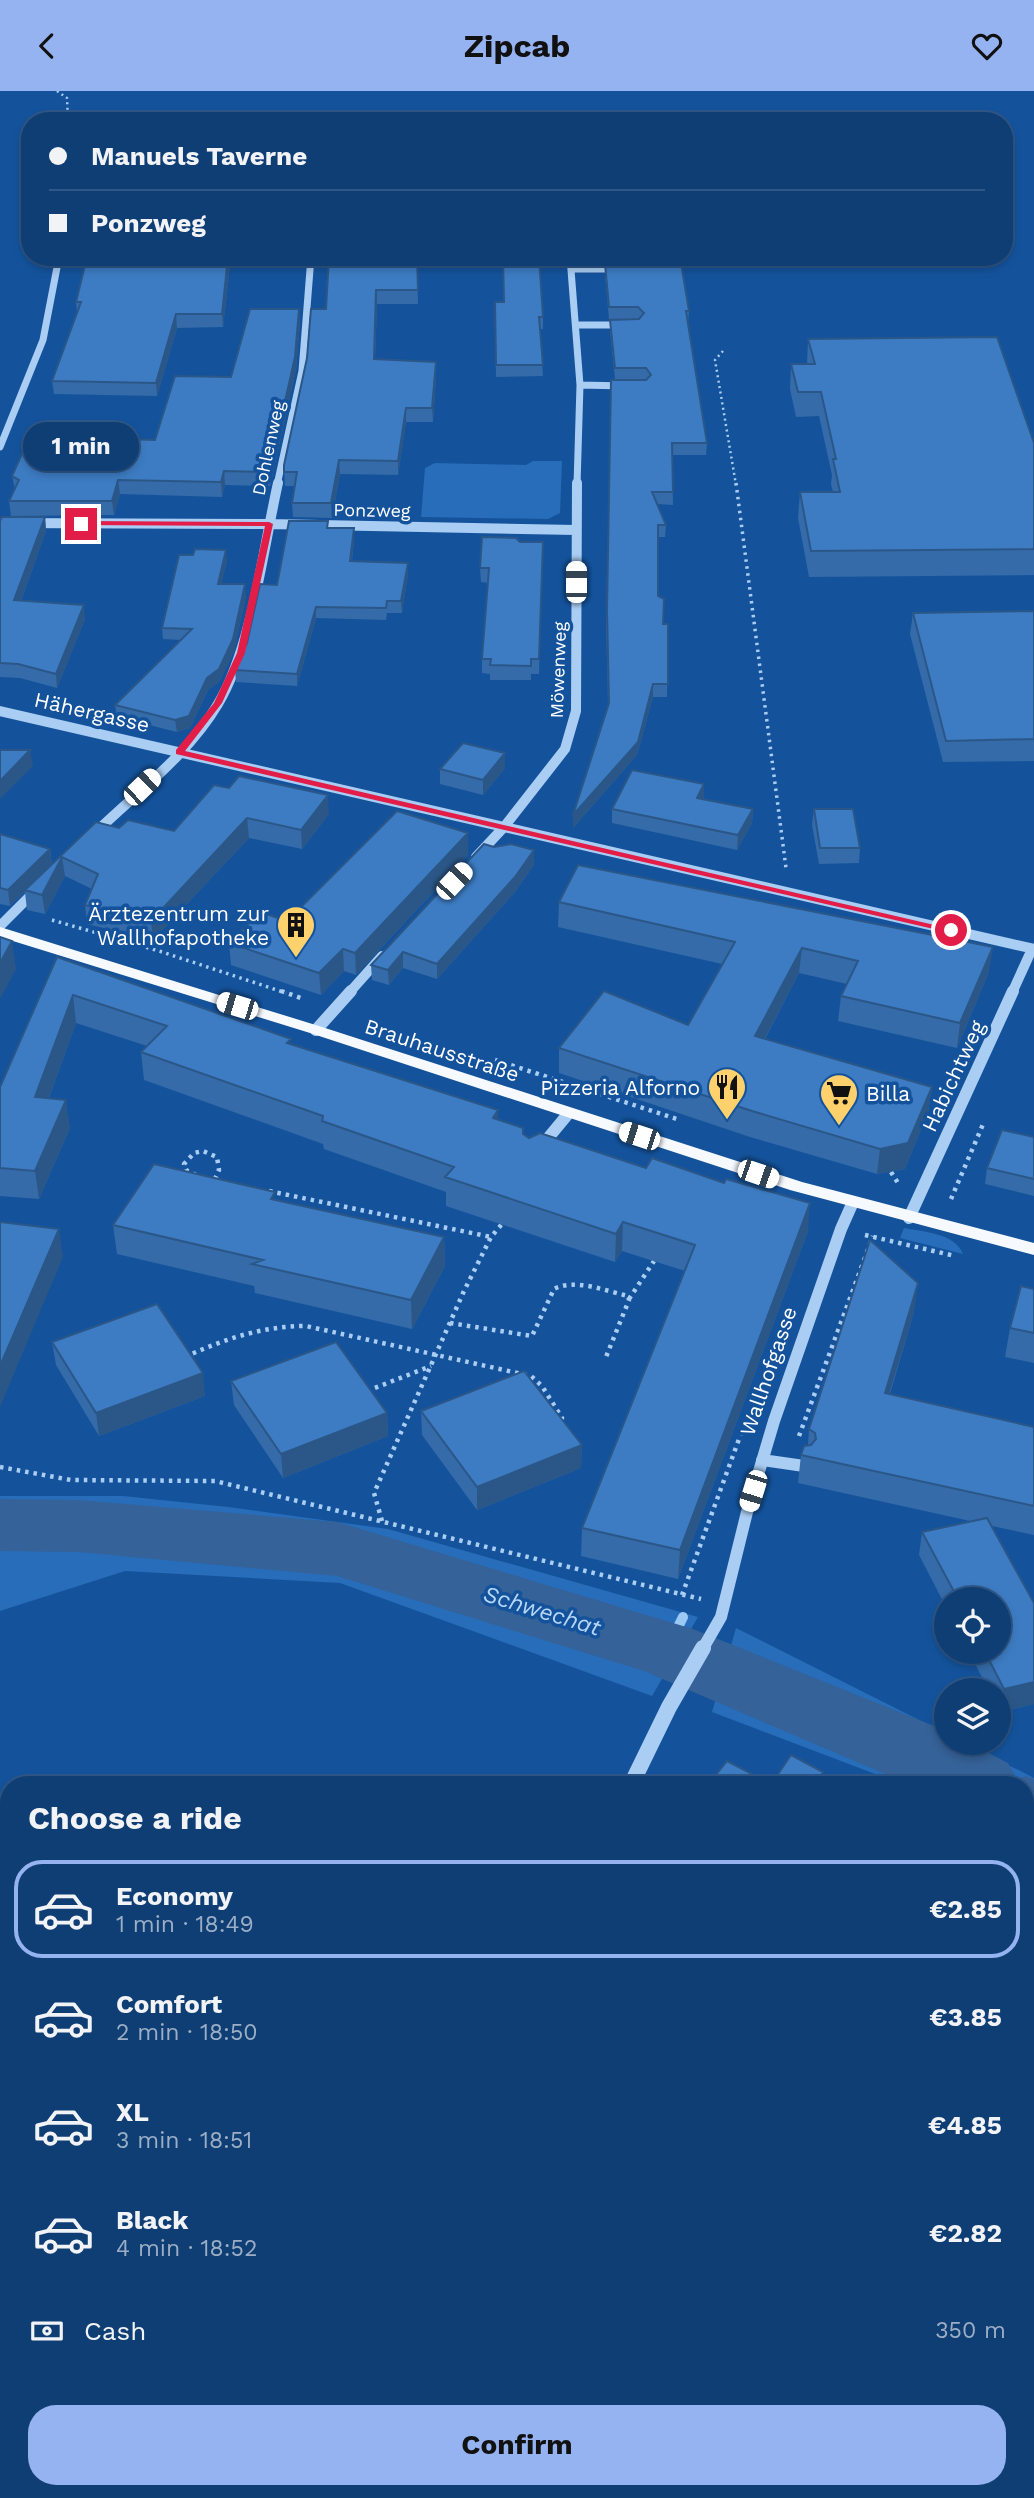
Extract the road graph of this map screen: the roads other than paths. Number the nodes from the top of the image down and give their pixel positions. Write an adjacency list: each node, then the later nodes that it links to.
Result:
1 (57, 266): 10 (street)
2 (310, 266): 12 (street, Dohlenweg)
3 (571, 266): 4 (street, Möwenweg)
4 (571, 269): 5 (street); 6 (street, Möwenweg)
5 (628, 269)
6 (576, 325): 7 (street); 8 (street, Möwenweg)
7 (638, 325)
8 (580, 385): 9 (street); 13 (street, Möwenweg)
9 (632, 386)
10 (0, 447)
11 (0, 523): 12 (street, Ponzweg)
12 (269, 524): 13 (street, Ponzweg); 15 (street, Dohlenweg)
13 (576, 530): 16 (street, Möwenweg)
14 (0, 711): 15 (street, Hähergasse)
15 (179, 752): 16 (street, Hähergasse); 17 (street, Dohlenweg)
16 (504, 827): 18 (street, Möwenweg); 22 (street, Hähergasse)
17 (82, 846)
18 (467, 867)
19 (43, 883): 20 (street)
20 (0, 926)
21 (0, 932): 24 (main road, Brauhausstraße)
22 (1033, 949): 28 (street, Habichtweg)
23 (388, 951): 24 (street)
24 (316, 1030): 25 (main road, Brauhausstraße)
25 (568, 1114): 26 (street); 27 (main road, Brauhausstraße)
26 (531, 1158)
27 (853, 1202): 28 (main road, Brauhausstraße); 30 (street, Wallhofgasse)
28 (909, 1218): 29 (main road, Brauhausstraße)
29 (1034, 1249)
30 (762, 1460): 31 (street); 32 (street, Wallhofgasse)
31 (804, 1467)
32 (635, 1776)

